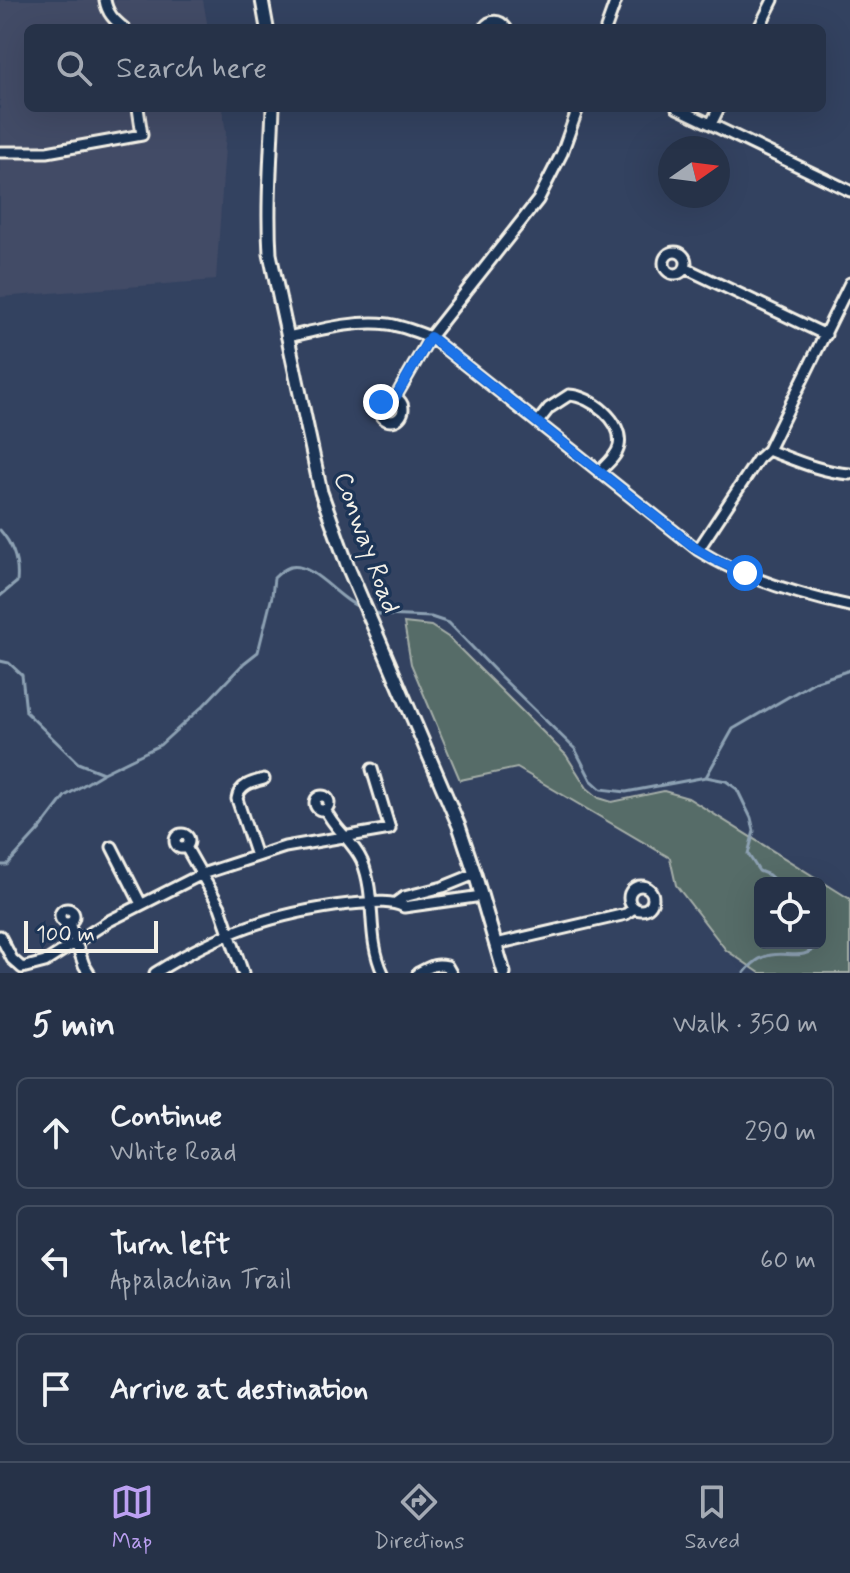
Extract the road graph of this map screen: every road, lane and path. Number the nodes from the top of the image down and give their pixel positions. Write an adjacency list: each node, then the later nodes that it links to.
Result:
1 (105, 0): 5 (street)
2 (262, 0): 6 (street)
3 (616, 0): 7 (street)
4 (773, 0): 8 (street)
5 (119, 24)
6 (266, 24)
7 (607, 24)
8 (761, 24)
9 (139, 112): 15 (street)
10 (273, 112): 20 (street, Conway Road)
11 (577, 112): 21 (street)
12 (686, 112): 14 (street)
13 (717, 112): 14 (street)
14 (711, 124): 16 (street)
15 (0, 152)
16 (850, 191)
17 (685, 268): 19 (street)
18 (850, 283): 19 (street)
19 (826, 335): 24 (street)
20 (287, 337): 21 (street); 37 (street, Conway Road)
21 (430, 337): 22 (street); 23 (street)
22 (395, 398)
23 (538, 422): 25 (street); 25 (street)
24 (768, 450): 26 (street); 27 (street)
25 (600, 471): 27 (street)
26 (850, 474)
27 (698, 550): 28 (street)
28 (850, 606)
29 (372, 769): 32 (street)
30 (264, 779): 35 (street)
31 (325, 809): 32 (street)
32 (346, 835): 35 (street); 40 (street)
33 (112, 847): 41 (street)
34 (186, 847): 36 (street)
35 (256, 856): 36 (street)
36 (202, 874): 41 (street); 44 (street)
37 (475, 874): 38 (street, Conway Road); 39 (street)
38 (482, 896): 39 (street); 47 (street, Conway Road)
39 (397, 902): 40 (street)
40 (371, 903): 44 (street); 52 (street)
41 (141, 904): 46 (street)
42 (634, 908): 47 (street)
43 (69, 923): 46 (street)
44 (230, 933): 50 (street); 51 (street)
45 (0, 936): 48 (street)
46 (75, 941): 48 (street); 49 (street)
47 (496, 944): 55 (street, Conway Road)
48 (22, 970)
49 (89, 973)
50 (155, 973)
51 (243, 973)
52 (383, 973)
53 (418, 973): 54 (street)
54 (451, 973)
55 (504, 973)

